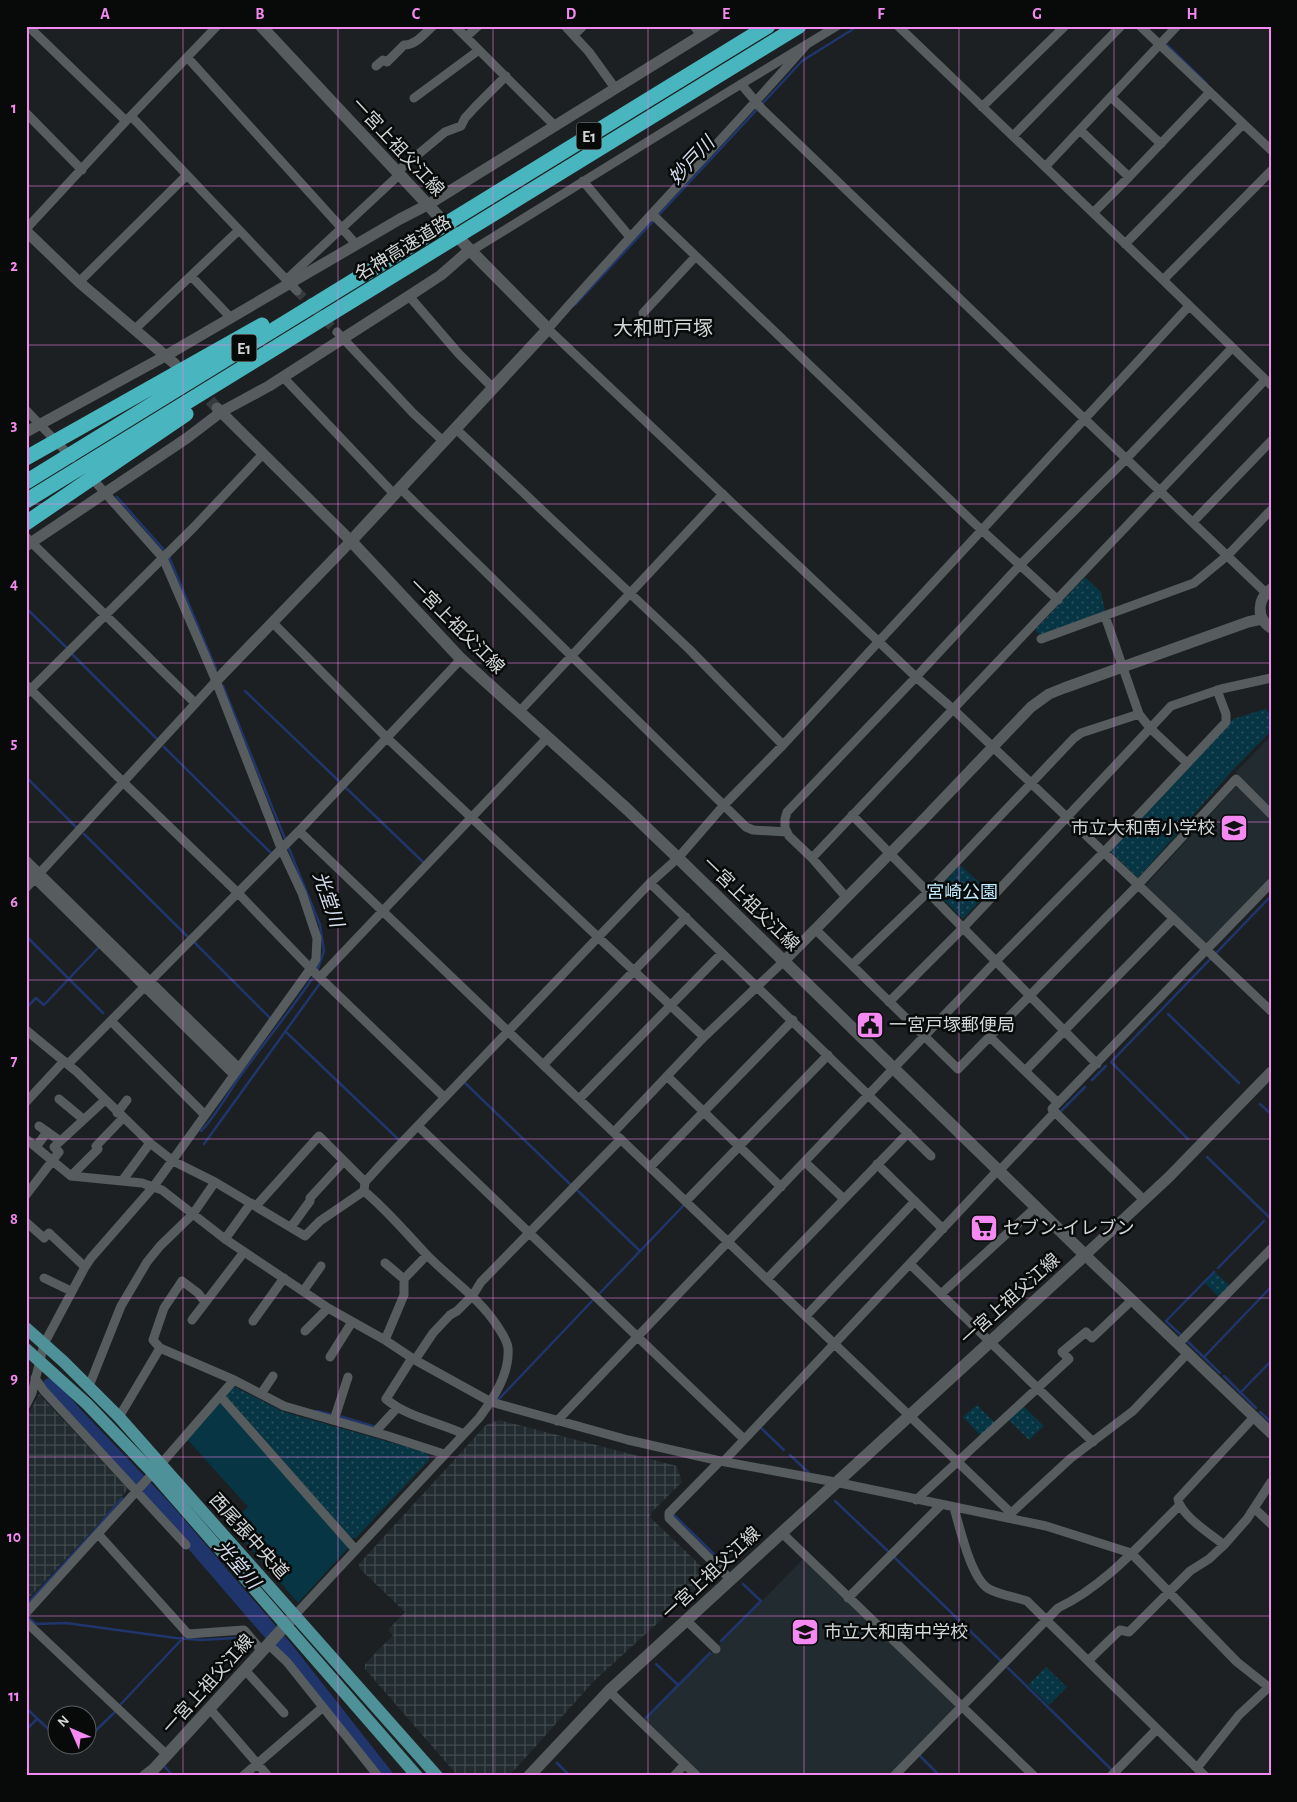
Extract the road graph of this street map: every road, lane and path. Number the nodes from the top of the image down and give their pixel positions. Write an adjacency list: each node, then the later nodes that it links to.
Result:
1 (28, 26): 36 (street)
2 (218, 26): 25 (street)
3 (261, 26): 46 (main road, 一宮上祖父江線)
4 (433, 26): 26 (street)
5 (455, 26): 20 (street)
6 (478, 26): 20 (street)
7 (565, 26): 19 (street)
8 (583, 26): 19 (street)
9 (716, 26): 18 (street)
10 (799, 26): 23 (highway, 名神高速道路 / E1)
11 (837, 26): 21 (street)
12 (898, 26): 34 (street)
13 (1065, 26): 34 (street)
14 (1121, 26): 40 (street)
15 (1140, 26): 22 (street)
16 (1177, 26): 22 (street)
17 (763, 29): 86 (highway); 88 (highway, 名神高速道路 / E1)
18 (697, 31): 29 (street)
19 (574, 35): 29 (street)
20 (466, 37): 24 (street)
21 (806, 44): 28 (street); 33 (street)
22 (1159, 44): 30 (street); 31 (street)
23 (768, 46): 93 (highway, 名神高速道路 / E1); 97 (highway)
24 (479, 50): 27 (street); 32 (street)
25 (187, 57): 36 (street); 53 (street)
26 (376, 66)
27 (506, 76): 38 (street); 46 (street)
28 (741, 84): 33 (street); 49 (street)
29 (615, 88): 38 (street)
30 (1210, 92): 37 (street); 41 (street)
31 (1111, 96): 39 (street); 41 (street)
32 (414, 98)
33 (759, 105): 52 (street); 79 (street)
34 (982, 107): 40 (street)
35 (26, 113): 44 (street)
36 (128, 118): 44 (street); 47 (street)
37 (1244, 124): 42 (street); 58 (street)
38 (554, 125): 50 (street)
39 (1080, 130): 43 (street); 48 (street)
40 (1013, 136): 43 (street)
41 (1161, 144): 48 (street)
42 (1271, 150)
43 (1045, 167): 51 (street)
44 (82, 170): 54 (street)
45 (1271, 170): 62 (street)
46 (399, 172): 50 (main road, 一宮上祖父江線); 53 (street)
47 (187, 175): 55 (street); 63 (street)
48 (1129, 177): 51 (street)
49 (583, 181): 56 (street); 59 (street)
50 (429, 204): 57 (street); 59 (main road, 一宮上祖父江線)
51 (1093, 213): 58 (street)
52 (655, 217): 56 (street); 60 (street)
53 (342, 228): 57 (street); 64 (street)
54 (26, 230): 63 (street)
55 (239, 230): 61 (street); 64 (street)
56 (630, 237): 69 (street)
57 (356, 244): 64 (street)
58 (1125, 244): 62 (street)
59 (471, 251): 65 (street); 69 (main road, 一宮上祖父江線)
60 (696, 256): 67 (street); 96 (street)
61 (191, 276): 68 (street); 70 (street)
62 (1163, 280): 66 (street)
63 (79, 282): 70 (street)
64 (291, 285): 68 (street)
65 (409, 296): 71 (street); 76 (street)
66 (1189, 306): 72 (street); 79 (street)
67 (643, 313)
68 (231, 318): 73 (street)
69 (548, 329): 76 (main road); 92 (street)
70 (134, 330): 73 (street)
71 (340, 335): 74 (street); 84 (street)
72 (1232, 348): 75 (street); 87 (street)
73 (171, 360): 80 (street)
74 (283, 377): 77 (street); 90 (street)
75 (1268, 382): 89 (street)
76 (493, 388): 81 (main road)
77 (218, 409): 85 (street); 91 (street)
78 (26, 410): 80 (street)
79 (1086, 420): 87 (street); 96 (street)
80 (40, 424): 82 (street); 91 (street)
81 (455, 428): 84 (main road); 103 (street)
82 (26, 432)
83 (1271, 441): 95 (street)
84 (443, 442): 90 (main road)
85 (263, 454): 98 (street); 100 (street)
86 (26, 458)
87 (1127, 458): 89 (street); 101 (street)
88 (26, 482)
89 (1160, 490): 95 (street); 104 (street)
90 (397, 491): 98 (main road); 112 (street)
91 (106, 493): 97 (street); 100 (street)
92 (723, 494): 103 (street); 111 (street)
93 (26, 501)
94 (1271, 510): 99 (street)
95 (1193, 522): 99 (street)
96 (982, 531): 101 (street); 111 (street)
97 (28, 537): 105 (street)
98 (350, 540): 108 (street); 113 (main road, 一宮上祖父江線)
99 (1228, 555): 102 (street); 106 (street)
100 (163, 558): 105 (street); 117 (street)
101 (1020, 565): 104 (street); 115 (street)
102 (1268, 591): 107 (street)
103 (630, 593): 112 (street); 127 (street)
104 (1058, 600): 121 (street)
105 (105, 615): 118 (street); 120 (street)
106 (1105, 616): 110 (street); 114 (street)
107 (1262, 619): 109 (street); 114 (street)
108 (272, 622): 117 (street); 125 (street)
109 (1271, 628)
110 (1041, 639)
111 (879, 641): 115 (street); 127 (street)
112 (572, 656): 122 (street); 132 (street)
113 (462, 658): 122 (main road, 一宮上祖父江線); 125 (street)
114 (1124, 666): 123 (street); 128 (street)
115 (916, 677): 121 (street); 138 (street)
116 (1271, 678): 119 (street)
117 (216, 681): 120 (street); 139 (street)
118 (28, 690): 130 (street)
119 (1217, 690): 124 (street); 129 (street)
120 (196, 703): 130 (street)
121 (954, 710): 128 (street); 134 (street)
122 (519, 712): 126 (main road, 一宮上祖父江線)
123 (1139, 714): 124 (street); 131 (street)
124 (1150, 728): 129 (street); 136 (street)
125 (386, 737): 135 (street); 137 (street)
126 (548, 737): 135 (street); 142 (main road, 一宮上祖父江線)
127 (783, 745): 132 (street)
128 (992, 747): 131 (street); 141 (street)
129 (1187, 762): 140 (street)
130 (123, 782): 146 (street); 152 (street)
131 (1031, 783): 136 (street); 151 (street)
132 (724, 805): 138 (street); 142 (street)
133 (1271, 814): 149 (street)
134 (852, 816): 141 (street); 143 (street)
135 (471, 817): 154 (street); 159 (street)
136 (1067, 817): 140 (street); 157 (street)
137 (299, 831): 139 (street); 154 (street)
138 (787, 832): 143 (street)
139 (284, 845): 152 (street); 166 (street)
140 (1104, 852): 149 (street); 163 (street)
141 (890, 854): 151 (street); 153 (street)
142 (678, 858): 147 (street); 162 (main road, 一宮上祖父江線)
143 (812, 858): 153 (street)
144 (26, 860): 146 (street)
145 (26, 870): 146 (street)
146 (37, 876): 150 (street); 167 (street)
147 (650, 883): 155 (street); 159 (street)
148 (1271, 883): 161 (street)
149 (1137, 886): 156 (street); 169 (street)
150 (26, 888)
151 (928, 892): 157 (street); 164 (street)
152 (238, 893): 166 (street); 167 (street)
153 (846, 897): 158 (street)
154 (382, 911): 166 (street); 176 (street)
155 (686, 917): 160 (street); 165 (street)
156 (1173, 919): 161 (street); 177 (street)
157 (963, 928): 163 (street); 170 (street)
158 (815, 929): 162 (street); 164 (street)
159 (598, 938): 165 (street); 176 (street)
160 (722, 953): 168 (street); 171 (street)
161 (1211, 954): 172 (street); 183 (street)
162 (784, 961): 168 (street); 185 (main road, 一宮上祖父江線)
163 (996, 961): 169 (street); 179 (street)
164 (852, 965): 170 (street)
165 (634, 971): 171 (street); 184 (street)
166 (316, 973): 187 (street); 191 (street)
167 (147, 984): 173 (street); 187 (street)
168 (757, 986): 174 (street); 178 (street)
169 (1031, 996): 177 (street); 180 (street)
170 (889, 1002): 179 (street)
171 (671, 1006): 178 (street); 193 (street)
172 (1271, 1011)
173 (111, 1020): 182 (street); 200 (street)
174 (793, 1020): 181 (street); 198 (street)
175 (26, 1030): 182 (street)
176 (508, 1031): 184 (street); 191 (street)
177 (1065, 1031): 183 (street); 186 (street)
178 (704, 1036): 189 (street)
179 (925, 1037): 180 (street); 185 (street)
180 (990, 1037): 186 (street)
181 (828, 1055): 190 (street); 209 (street)
182 (66, 1063): 194 (street); 196 (street)
183 (1097, 1064): 197 (street)
184 (544, 1065): 193 (street)
185 (894, 1069): 190 (street); 217 (main road, 一宮上祖父江線)
186 (1026, 1071): 197 (street)
187 (237, 1072): 200 (street)
188 (1271, 1072): 226 (street)
189 (667, 1076): 198 (street); 204 (street)
190 (868, 1095): 203 (street); 214 (street)
191 (444, 1097): 202 (street)
192 (59, 1099): 201 (street)
193 (579, 1099): 204 (street)
194 (105, 1100): 199 (street); 201 (street)
195 (127, 1100): 199 (street)
196 (26, 1102)
197 (1057, 1107): 217 (street); 226 (street)
198 (704, 1112): 209 (street); 216 (street)
199 (120, 1115): 207 (street); 218 (street)
200 (205, 1115): 212 (street)
201 (83, 1119): 206 (street)
202 (418, 1126): 222 (street); 235 (street)
203 (908, 1133): 210 (street); 215 (street)
204 (617, 1135): 216 (street); 235 (street)
205 (26, 1139): 208 (street)
206 (60, 1141): 208 (street); 211 (street)
207 (150, 1143): 212 (street); 219 (street)
208 (36, 1147): 211 (street)
209 (739, 1147): 223 (street); 228 (street)
210 (932, 1156)
211 (52, 1160): 218 (street); 224 (street)
212 (173, 1161): 220 (street); 221 (street)
213 (344, 1161): 222 (street); 229 (street); 233 (street)
214 (805, 1162): 223 (street); 225 (street)
215 (877, 1164): 225 (street); 227 (street)
216 (650, 1167): 228 (street)
217 (999, 1171): 230 (main road, 一宮上祖父江線); 234 (street)
218 (71, 1176): 219 (street)
219 (122, 1181): 221 (street)
220 (215, 1182): 229 (street); 231 (street)
221 (154, 1186): 231 (street); 245 (street)
222 (365, 1187): 233 (street); 240 (street)
223 (781, 1187): 237 (street)
224 (26, 1195)
225 (844, 1199): 249 (street)
226 (1144, 1200): 241 (street)
227 (915, 1201): 234 (street); 257 (street)
228 (686, 1202): 237 (street)
229 (253, 1205): 233 (street); 236 (street)
230 (1036, 1207): 241 (main road, 一宮上祖父江線); 252 (street)
231 (193, 1214): 236 (street); 279 (street)
232 (26, 1222): 245 (street)
233 (291, 1227)
234 (943, 1229): 243 (street)
235 (530, 1232): 253 (street); 263 (street)
236 (225, 1239): 239 (street)
237 (729, 1242): 249 (street); 263 (street)
238 (1271, 1249): 268 (street)
239 (244, 1252): 247 (street); 255 (street)
240 (427, 1255): 248 (street); 253 (street)
241 (1085, 1255): 254 (street); 265 (main road, 一宮上祖父江線)
242 (385, 1263): 248 (street)
243 (910, 1264): 252 (street); 267 (street)
244 (321, 1266): 251 (street)
245 (85, 1267): 250 (street)
246 (44, 1278): 250 (street)
247 (284, 1278): 251 (street); 259 (street)
248 (404, 1279): 264 (street)
249 (767, 1279): 257 (street)
250 (71, 1290): 266 (street)
251 (304, 1290): 256 (street)
252 (941, 1294): 265 (street)
253 (473, 1295): 273 (street); 283 (street)
254 (1132, 1300): 268 (street); 280 (street)
255 (205, 1302): 258 (street); 269 (street)
256 (328, 1308): 260 (street); 262 (street)
257 (806, 1316): 267 (street)
258 (192, 1320)
259 (253, 1320)
260 (352, 1322): 264 (street); 272 (street)
261 (26, 1328): 266 (main road, 西尾張中央道)
262 (305, 1331)
263 (638, 1337): 290 (street); 294 (street)
264 (386, 1340): 273 (street)
265 (990, 1342): 280 (street); 286 (main road, 一宮上祖父江線)
266 (44, 1344): 274 (street); 279 (main road, 西尾張中央道)
267 (834, 1344): 286 (street); 294 (street)
268 (1178, 1344): 271 (street)
269 (160, 1348): 278 (street); 287 (street)
270 (26, 1349): 274 (main road, 西尾張中央道)
271 (1188, 1353): 288 (street); 295 (street)
272 (330, 1357)
273 (414, 1359): 283 (street); 285 (street)
274 (39, 1360): 277 (street); 299 (main road, 西尾張中央道)
275 (273, 1376): 281 (street)
276 (348, 1377): 289 (street)
277 (35, 1378): 284 (street); 302 (street)
278 (234, 1380): 281 (street); 282 (street)
279 (89, 1386): 287 (main road, 西尾張中央道)
280 (1038, 1388): 295 (street); 298 (street)
281 (261, 1394): 289 (street)
282 (220, 1396): 299 (street); 314 (street)
283 (491, 1402): 290 (street); 293 (street)
284 (26, 1405)
285 (398, 1408): 291 (street); 293 (street)
286 (908, 1416): 298 (street); 300 (main road, 一宮上祖父江線)
287 (119, 1417): 299 (main road, 西尾張中央道)
288 (1254, 1417): 292 (street); 305 (street)
289 (334, 1420): 291 (street)
290 (556, 1421): 297 (street)
291 (374, 1432): 296 (street)
292 (1271, 1433)
293 (464, 1434): 296 (street)
294 (744, 1439): 297 (street)
295 (1093, 1442): 308 (street)
296 (444, 1454): 314 (street)
297 (722, 1461): 300 (street); 316 (street)
298 (957, 1462): 303 (street); 308 (street)
299 (154, 1473): 302 (street); 320 (main road, 西尾張中央道); 324 (main road, 西尾張中央道)
300 (835, 1482): 303 (street); 310 (main road, 一宮上祖父江線)
301 (1271, 1482): 307 (street)
302 (139, 1490): 311 (street); 312 (street)
303 (916, 1500): 304 (street)
304 (941, 1505): 306 (street); 318 (street)
305 (1179, 1506): 313 (street); 315 (street)
306 (954, 1508): 308 (street); 322 (street)
307 (1254, 1508): 309 (street); 313 (street)
308 (1009, 1515): 315 (street)
309 (1271, 1524)
310 (781, 1532): 316 (main road, 一宮上祖父江線); 318 (street)
311 (99, 1535): 319 (street); 325 (street)
312 (186, 1545)
313 (1224, 1545): 317 (street)
314 (355, 1549): 320 (street)
315 (1131, 1552): 317 (street); 322 (street)
316 (730, 1579): 321 (main road, 一宮上祖父江線)
317 (1169, 1591): 327 (street); 329 (street)
318 (848, 1598): 331 (street)
319 (26, 1613)
320 (295, 1614): 324 (main road, 一宮上祖父江線); 345 (main road, 西尾張中央道)
321 (686, 1620): 326 (street); 330 (main road, 一宮上祖父江線)
322 (1046, 1620): 327 (street); 331 (street)
323 (26, 1622): 336 (street)
324 (282, 1629): 325 (main road, 一宮上祖父江線); 344 (main road, 西尾張中央道)
325 (267, 1646): 328 (main road, 一宮上祖父江線); 332 (street)
326 (716, 1649)
327 (1088, 1661): 335 (street)
328 (245, 1670): 333 (main road, 一宮上祖父江線); 334 (street)
329 (1270, 1688): 339 (street)
330 (608, 1691): 338 (street); 346 (main road, 一宮上祖父江線)
331 (962, 1706): 349 (street); 350 (street)
332 (322, 1708): 337 (street); 343 (street)
333 (210, 1709): 336 (main road, 一宮上祖父江線); 337 (street)
334 (284, 1713)
335 (1157, 1729): 339 (street); 351 (street)
336 (167, 1755): 340 (main road, 一宮上祖父江線)
337 (257, 1764): 341 (street); 342 (street)
338 (685, 1764): 347 (street); 348 (street)
339 (1197, 1768): 352 (street)
340 (145, 1776)
341 (243, 1776)
342 (268, 1776)
343 (378, 1776)
344 (417, 1776)
345 (437, 1776)
346 (529, 1776)
347 (674, 1776)
348 (697, 1776)
349 (894, 1776)
350 (1034, 1776)
351 (1111, 1776)
352 (1205, 1776)

